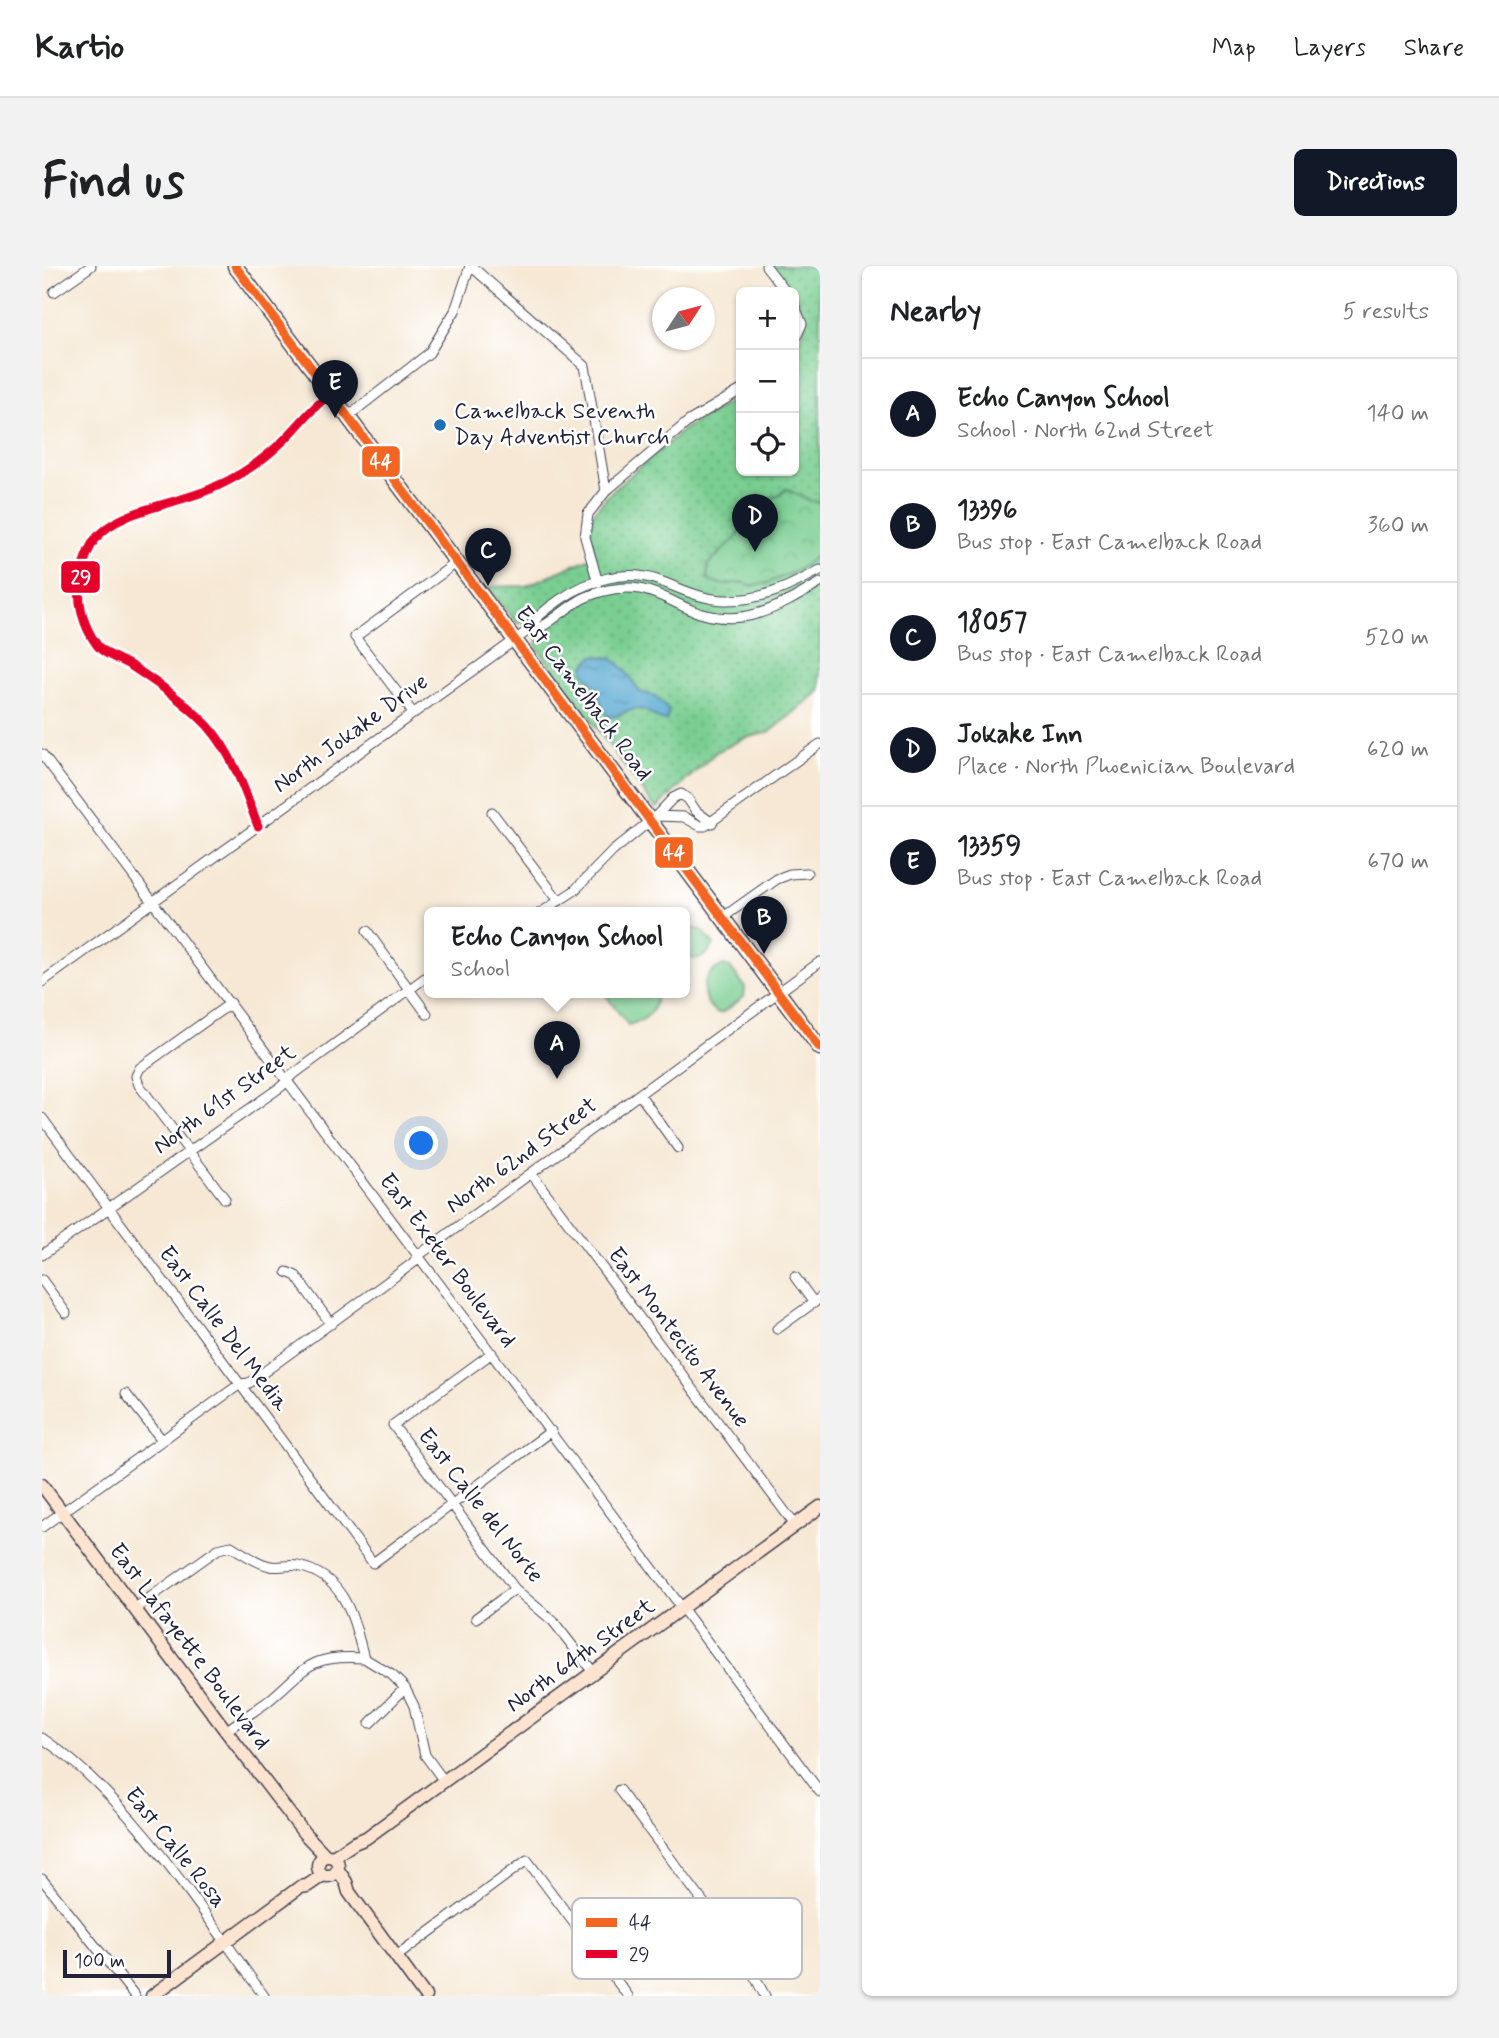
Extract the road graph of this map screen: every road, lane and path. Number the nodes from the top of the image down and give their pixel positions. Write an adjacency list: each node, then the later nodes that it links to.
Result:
1 (91, 266): 6 (street)
2 (235, 266): 8 (main road, East Camelback Road)
3 (470, 266): 9 (street); 10 (street)
4 (766, 266): 5 (street)
5 (782, 287)
6 (54, 292)
7 (736, 393): 10 (street)
8 (330, 394): 9 (main road, East Camelback Road); 26 (street)
9 (347, 417): 11 (main road, East Camelback Road)
10 (606, 491): 13 (street)
11 (456, 563): 17 (main road, East Camelback Road); 18 (street)
12 (820, 570): 13 (street)
13 (598, 580): 15 (street); 16 (street)
14 (820, 583): 15 (street)
15 (601, 591): 16 (street)
16 (526, 632): 17 (street, North Jokake Drive)
17 (514, 641): 18 (street, North Jokake Drive); 24 (main road, East Camelback Road)
18 (412, 713): 26 (street, North Jokake Drive)
19 (820, 744): 25 (street)
20 (42, 754): 29 (street, East Exeter Boulevard)
21 (693, 806): 23 (street); 24 (street); 25 (street)
22 (492, 812): 28 (street)
23 (684, 817): 24 (street); 25 (street)
24 (653, 818): 28 (street); 31 (main road, East Camelback Road)
25 (712, 823)
26 (258, 825): 29 (street, North Jokake Drive)
27 (807, 873): 31 (street)
28 (559, 901): 30 (street)
29 (153, 902): 35 (street, North Jokake Drive); 38 (street, East Exeter Boulevard)
30 (550, 907)
31 (722, 918): 37 (main road, East Camelback Road)
32 (367, 931): 36 (street)
33 (820, 962): 37 (street, North 62nd Street)
34 (424, 978): 36 (street, North 61st Street)
35 (42, 982)
36 (409, 989): 39 (street); 41 (street, North 61st Street)
37 (779, 992): 40 (main road, East Camelback Road); 42 (street, North 62nd Street)
38 (231, 1003): 41 (street, East Exeter Boulevard); 45 (street)
39 (427, 1014)
40 (820, 1048)
41 (287, 1079): 45 (street, North 61st Street); 50 (street, East Exeter Boulevard)
42 (640, 1095): 44 (street); 46 (street, North 62nd Street)
43 (42, 1118): 48 (street, East Calle Del Media)
44 (678, 1148)
45 (189, 1152): 47 (street); 48 (street, North 61st Street)
46 (531, 1173): 50 (street, North 62nd Street); 67 (street, East Montecito Avenue)
47 (225, 1199)
48 (109, 1208): 49 (street, North 61st Street); 59 (street, East Calle Del Media)
49 (42, 1255)
50 (419, 1255): 56 (street, North 62nd Street); 58 (street, East Exeter Boulevard)
51 (286, 1272): 56 (street)
52 (795, 1277): 54 (street)
53 (42, 1280): 55 (street)
54 (817, 1300): 57 (street)
55 (66, 1313)
56 (331, 1324): 59 (street, North 62nd Street)
57 (776, 1329)
58 (492, 1353): 61 (street, East Exeter Boulevard); 64 (street, East Calle del Norte)
59 (240, 1384): 62 (street, North 62nd Street); 64 (street, East Calle Del Media)
60 (126, 1394): 62 (street)
61 (551, 1431): 64 (street); 70 (street, East Exeter Boulevard)
62 (162, 1440): 66 (street, North 62nd Street)
63 (42, 1485): 66 (street, East Lafayette Boulevard)
64 (452, 1504): 69 (street, East Calle del Norte)
65 (820, 1507): 67 (street, North 64th Street)
66 (62, 1512): 68 (street, North 62nd Street); 71 (street, East Lafayette Boulevard)
67 (795, 1525): 70 (street, North 64th Street)
68 (42, 1527)
69 (515, 1589): 72 (street); 74 (street, East Calle del Norte)
70 (682, 1608): 74 (street, North 64th Street); 81 (street, East Exeter Boulevard)
71 (134, 1609): 73 (street); 77 (street, East Lafayette Boulevard)
72 (476, 1618)
73 (364, 1658): 75 (street); 77 (street)
74 (593, 1672): 79 (street, North 64th Street)
75 (405, 1688): 76 (street); 79 (street)
76 (370, 1723)
77 (226, 1731): 82 (street, East Lafayette Boulevard)
78 (42, 1738): 86 (street, East Calle Rosa)
79 (444, 1781): 82 (street, North 64th Street)
80 (619, 1790): 84 (street)
81 (820, 1792)
82 (328, 1866): 86 (street, North 64th Street); 87 (street, East Lafayette Boulevard)
83 (42, 1879): 90 (street)
84 (700, 1898)
85 (572, 1921): 87 (street)
86 (225, 1942): 91 (street, North 64th Street); 92 (street, East Calle Rosa)
87 (396, 1957): 93 (street, East Lafayette Boulevard)
88 (615, 1979): 94 (street)
89 (756, 1979): 95 (street)
90 (135, 1996)
91 (152, 1996)
92 (264, 1996)
93 (425, 1996)
94 (628, 1996)
95 (765, 1996)

